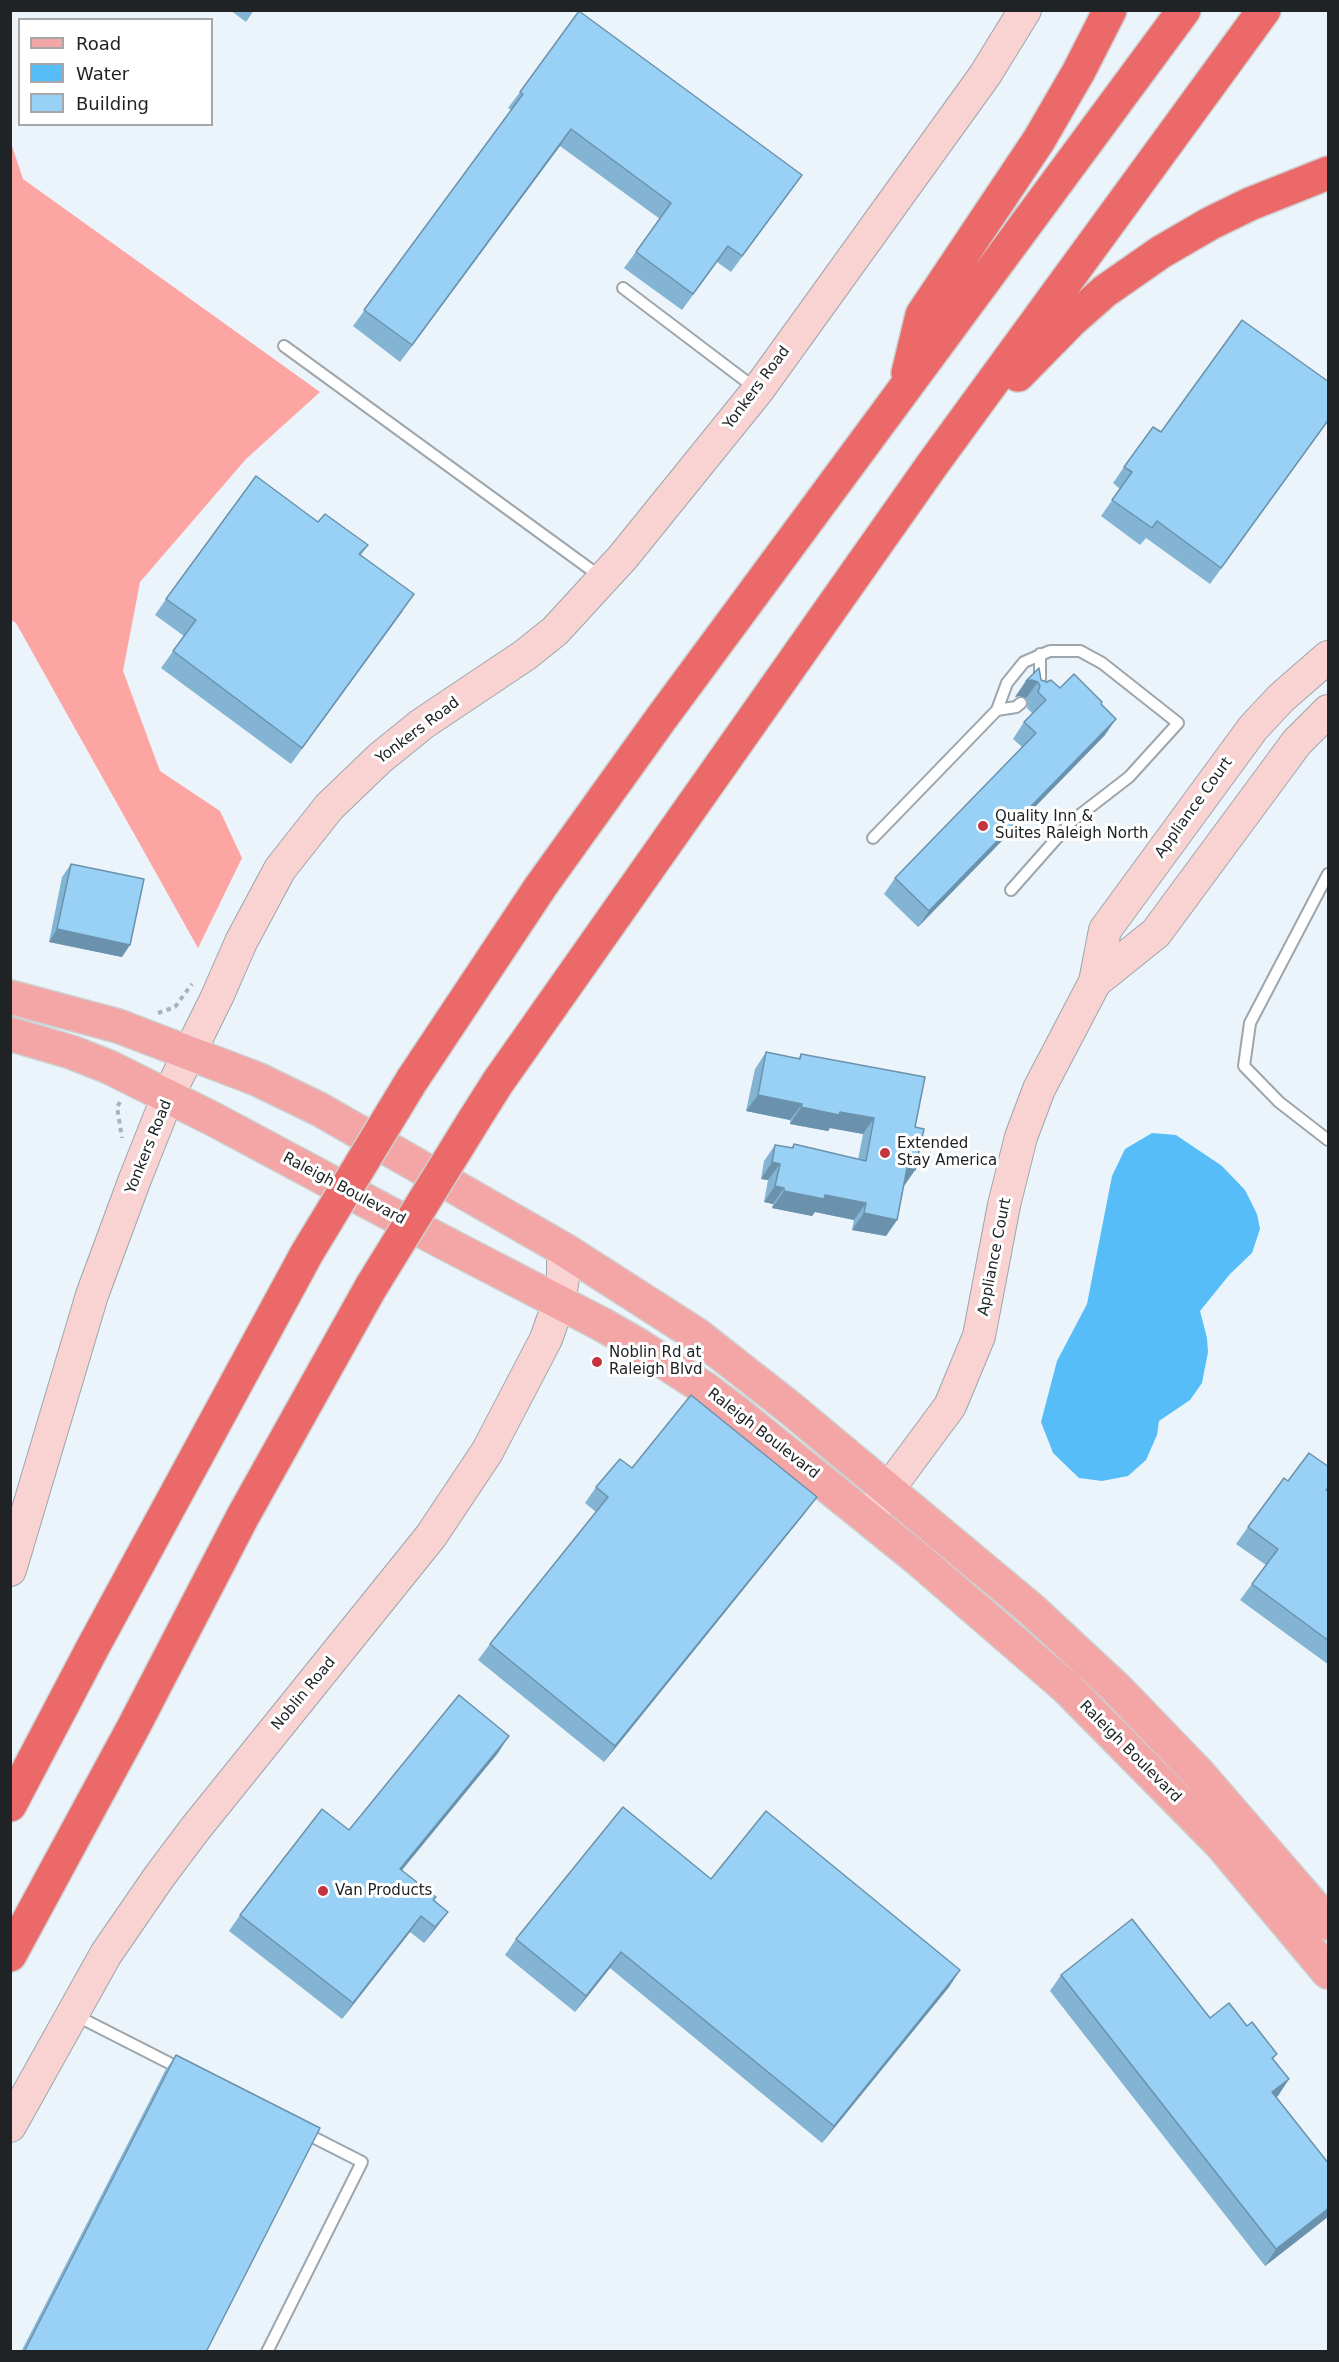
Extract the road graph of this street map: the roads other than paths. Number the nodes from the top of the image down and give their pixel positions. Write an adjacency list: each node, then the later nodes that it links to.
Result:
1 (1025, 10): 9 (street, Yonkers Road)
2 (1110, 10): 8 (highway)
3 (1184, 10): 8 (highway)
4 (1264, 10): 10 (highway)
5 (1329, 173): 10 (highway)
6 (624, 288): 9 (lane)
7 (284, 346): 11 (lane)
8 (905, 388): 32 (highway, bridge)
9 (758, 390): 11 (street, Yonkers Road)
10 (932, 465): 34 (highway, bridge)
11 (604, 579): 24 (street, Yonkers Road)
12 (1040, 654): 14 (lane); 16 (lane); 20 (lane)
13 (1329, 657): 21 (street, Appliance Court)
14 (1035, 691)
15 (1021, 703): 16 (lane)
16 (997, 710): 18 (lane)
17 (1329, 711): 21 (street, Appliance Court)
18 (873, 838)
19 (1329, 874): 26 (lane)
20 (1011, 890)
21 (1095, 982): 29 (street, Appliance Court)
22 (10, 997): 24 (main road)
23 (10, 1034): 25 (main road, Raleigh Boulevard)
24 (190, 1054): 25 (street, Yonkers Road); 27 (main road)
25 (168, 1096): 28 (main road, Raleigh Boulevard); 31 (street, Yonkers Road)
26 (1329, 1140)
27 (563, 1249): 28 (street, Noblin Road); 29 (main road)
28 (559, 1302): 30 (main road, Raleigh Boulevard); 36 (street, Noblin Road)
29 (889, 1490): 30 (street, Appliance Court); 33 (main road)
30 (867, 1518): 35 (main road, Raleigh Boulevard)
31 (10, 1570)
32 (10, 1805)
33 (1329, 1923)
34 (10, 1955)
35 (1329, 1972)
36 (72, 2013): 37 (lane); 38 (street, Noblin Road)
37 (196, 2077)
38 (10, 2126)
39 (300, 2130): 40 (lane)
40 (267, 2352)

